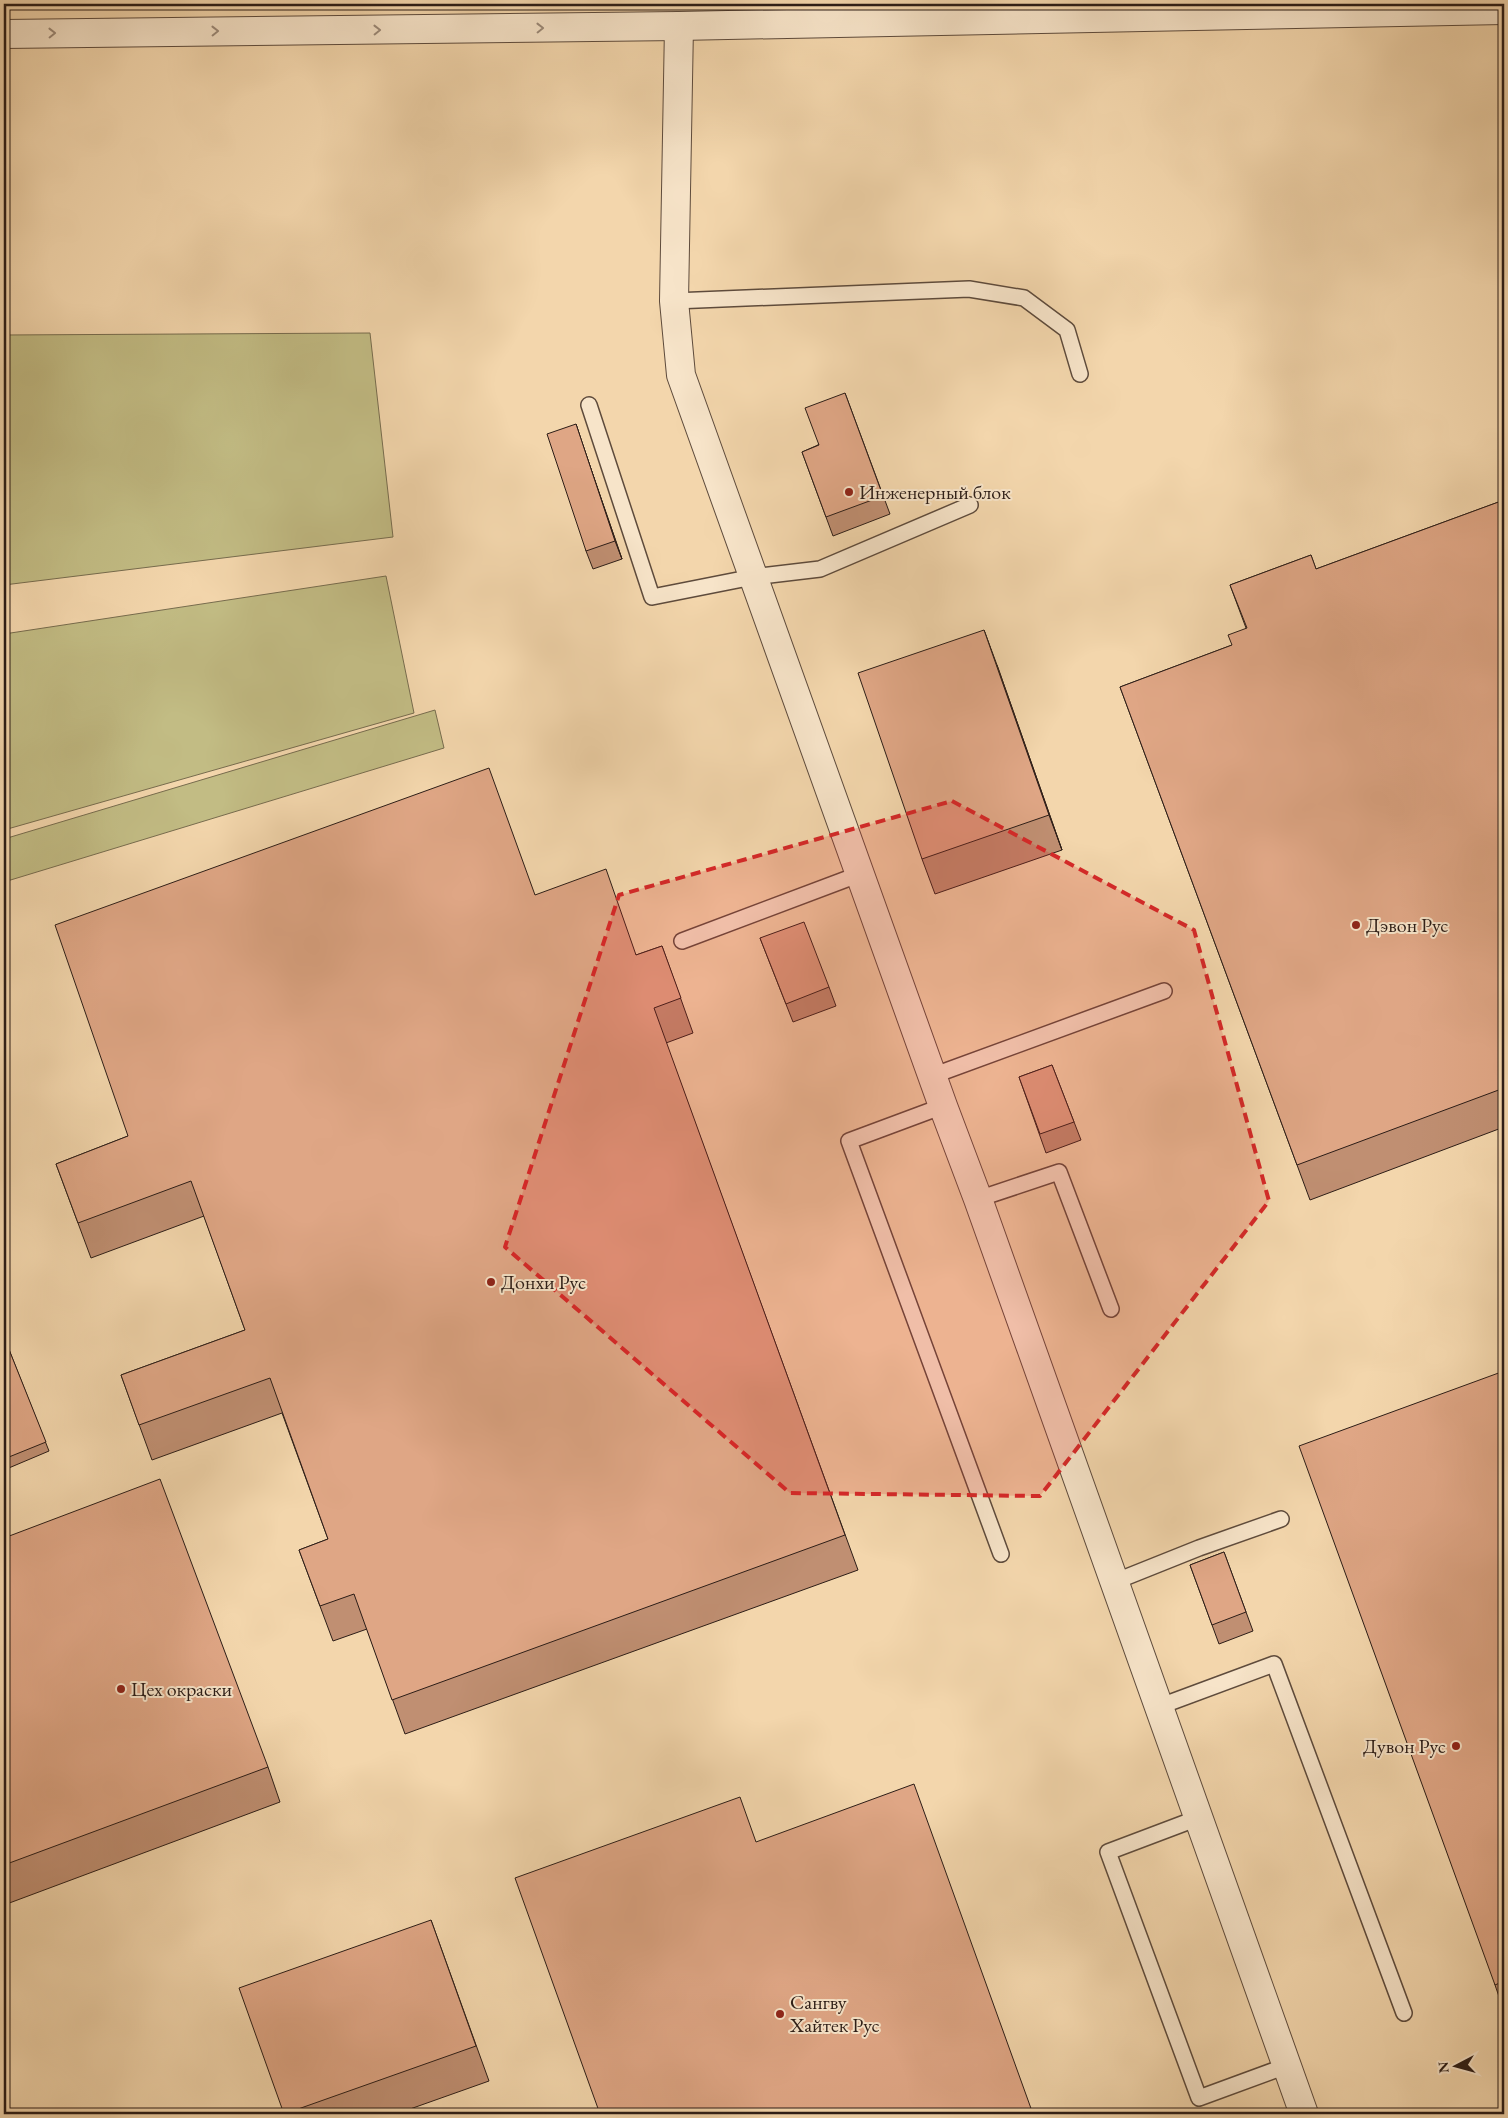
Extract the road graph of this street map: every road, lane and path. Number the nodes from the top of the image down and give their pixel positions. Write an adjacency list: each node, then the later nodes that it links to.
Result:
1 (1504, 10): 2 (street)
2 (680, 26): 3 (street, one-way to 2); 4 (street)
3 (4, 34)
4 (674, 301): 5 (lane); 8 (street)
5 (1080, 374)
6 (589, 405): 8 (lane)
7 (970, 505): 8 (lane)
8 (753, 577): 9 (street)
9 (860, 874): 10 (lane); 12 (street)
10 (682, 940)
11 (1164, 991): 12 (lane)
12 (932, 1076): 13 (street)
13 (943, 1106): 14 (street); 17 (lane)
14 (978, 1199): 15 (lane); 18 (street)
15 (1111, 1309)
16 (1281, 1519): 18 (lane)
17 (1002, 1554)
18 (1114, 1582): 19 (street)
19 (1158, 1707): 20 (street); 21 (lane)
20 (1198, 1818): 22 (street); 22 (lane)
21 (1404, 2014)
22 (1286, 2066): 23 (street)
23 (1304, 2114)

